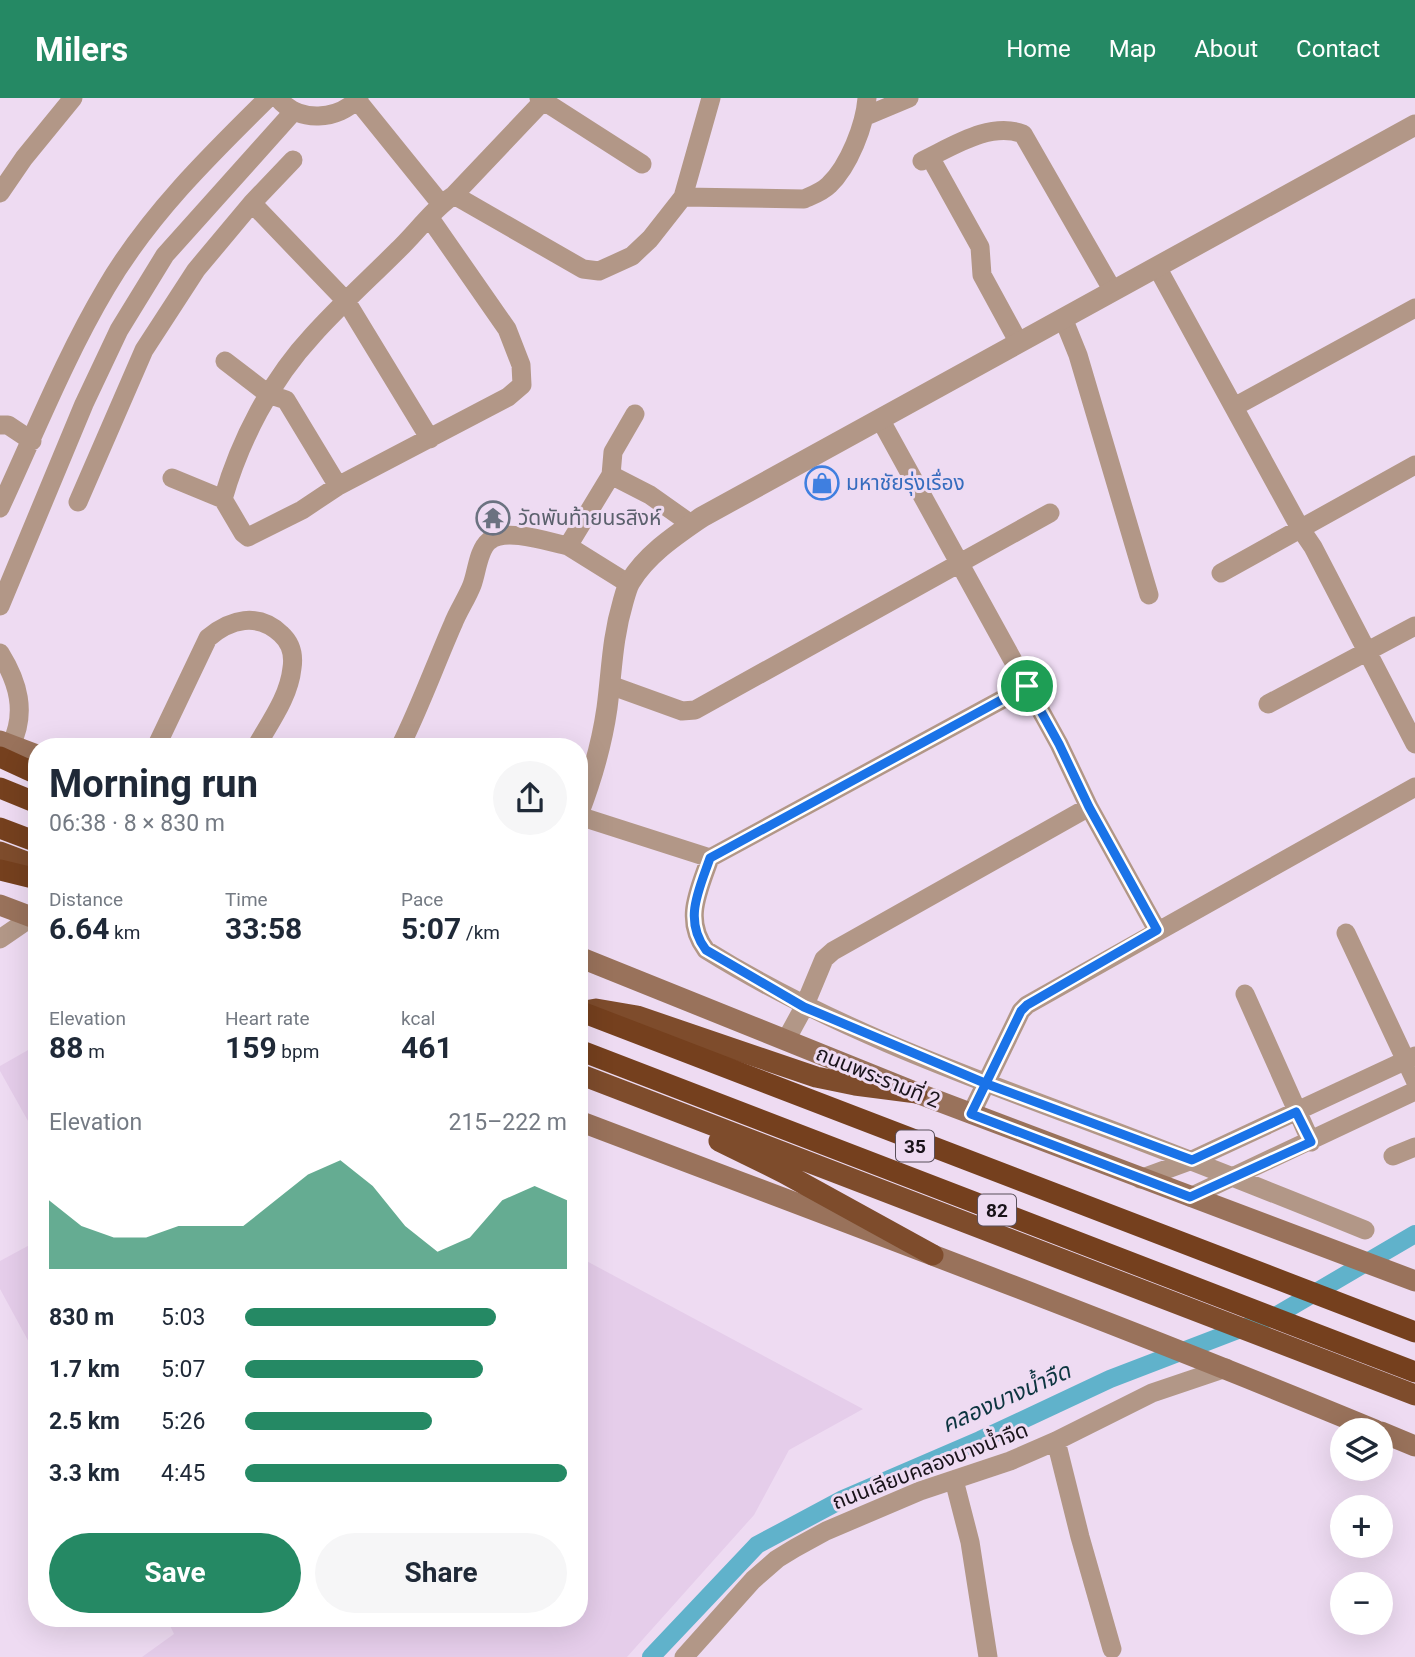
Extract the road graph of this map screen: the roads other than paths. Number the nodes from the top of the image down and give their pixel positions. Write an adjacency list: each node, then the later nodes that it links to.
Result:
1 (73, 98): 13 (street)
2 (268, 98): 30 (street)
3 (278, 98): 9 (street)
4 (711, 98): 14 (street)
5 (909, 98): 8 (street)
6 (358, 99): 9 (street); 16 (street)
7 (543, 99): 12 (street); 16 (street)
8 (866, 107): 14 (street)
9 (294, 111): 46 (street)
10 (1415, 125): 17 (street)
11 (293, 160): 15 (street)
12 (642, 164)
13 (0, 193)
14 (683, 197): 16 (street)
15 (251, 203): 19 (street); 36 (street)
16 (441, 205): 19 (street); 29 (street)
17 (1157, 267): 18 (street); 25 (street)
18 (1113, 291): 21 (street); 22 (street)
19 (346, 301): 24 (street); 29 (street)
20 (1415, 308): 25 (street)
21 (1063, 318): 22 (street); 45 (street)
22 (1018, 343): 27 (street)
23 (225, 361): 24 (street)
24 (268, 394): 34 (street); 35 (street)
25 (1234, 407): 40 (street)
26 (635, 414): 32 (street)
27 (880, 419): 39 (street); 42 (street)
28 (0, 425): 30 (street)
29 (430, 439): 34 (street)
30 (32, 441): 37 (street)
31 (1415, 465): 40 (street)
32 (611, 475): 39 (street); 41 (street)
33 (172, 478): 35 (street)
34 (338, 486): 35 (street)
35 (223, 499)
36 (78, 502)
37 (0, 508)
38 (1050, 513): 42 (street)
39 (691, 524): 44 (street)
40 (1300, 528): 43 (street); 48 (street)
41 (568, 546): 44 (street); 55 (street)
42 (959, 562): 50 (street); 51 (street)
43 (1221, 573)
44 (629, 584): 50 (street)
45 (1149, 595)
46 (0, 606)
47 (1415, 626): 48 (street)
48 (1368, 652): 52 (street); 56 (street)
49 (0, 653): 57 (street)
50 (610, 685): 60 (street)
51 (1027, 686): 66 (street); 71 (street)
52 (1268, 704)
53 (160, 738): 54 (street)
54 (261, 738)
55 (404, 738)
56 (1415, 744)
57 (4, 748): 58 (main road); 59 (highway)
58 (28, 753)
59 (28, 767)
60 (588, 786)
61 (1415, 788): 78 (street)
62 (0, 789): 64 (highway)
63 (0, 796): 65 (highway)
64 (28, 800)
65 (28, 807)
66 (1089, 807): 78 (street); 83 (street)
67 (588, 817): 71 (street)
68 (0, 828): 69 (highway)
69 (28, 839)
70 (0, 852): 72 (highway)
71 (710, 858): 83 (street)
72 (28, 863)
73 (0, 870): 74 (highway)
74 (28, 877)
75 (0, 905): 76 (main road)
76 (28, 916)
77 (28, 922): 80 (street)
78 (1157, 930): 93 (street)
79 (1346, 933): 89 (street)
80 (0, 939)
81 (588, 961): 87 (main road, ถนนพระรามที่ 2 / 35)
82 (1245, 994): 96 (street)
83 (804, 1007): 87 (street); 93 (street)
84 (588, 1010): 95 (highway)
85 (588, 1014): 111 (highway, 82, bridge)
86 (588, 1022): 111 (highway, 35, bridge)
87 (786, 1040): 95 (main road, ถนนพระรามที่ 2 / 35)
88 (588, 1053): 113 (highway, 82)
89 (1410, 1059): 92 (street); 96 (street)
90 (588, 1078): 114 (highway)
91 (588, 1079): 109 (highway)
92 (1415, 1080)
93 (987, 1084): 97 (street); 103 (street)
94 (1415, 1091): 100 (street)
95 (917, 1093): 97 (main road, ถนนพระรามที่ 2 / 35)
96 (1296, 1112): 99 (street); 100 (street)
97 (971, 1114): 106 (main road, ถนนพระรามที่ 2 / 35)
98 (588, 1124): 109 (main road)
99 (1255, 1132): 103 (street); 104 (street)
100 (1311, 1142): 104 (street)
101 (1415, 1147): 102 (street)
102 (1393, 1156)
103 (1192, 1160): 105 (street); 106 (street)
104 (1270, 1161): 105 (street)
105 (1234, 1177): 107 (street); 108 (street)
106 (1140, 1179): 107 (main road, ถนนพระรามที่ 2 / 35)
107 (1190, 1197): 110 (main road, ถนนพระรามที่ 2 / 35)
108 (1365, 1230)
109 (933, 1255): 112 (main road)
110 (1407, 1278)
111 (1415, 1335)
112 (1217, 1365): 115 (main road); 117 (street, ถนนเลียบคลองบางน้ำจืด)
113 (1415, 1372)
114 (1415, 1395)
115 (1346, 1418)
116 (1393, 1437): 118 (main road)
117 (1056, 1441): 119 (street, ถนนเลียบคลองบางน้ำจืด); 120 (street)
118 (1415, 1446)
119 (954, 1480): 121 (street, ถนนเลียบคลองบางน้ำจืด); 122 (street)
120 (1112, 1649)
121 (691, 1655)
122 (988, 1657)

